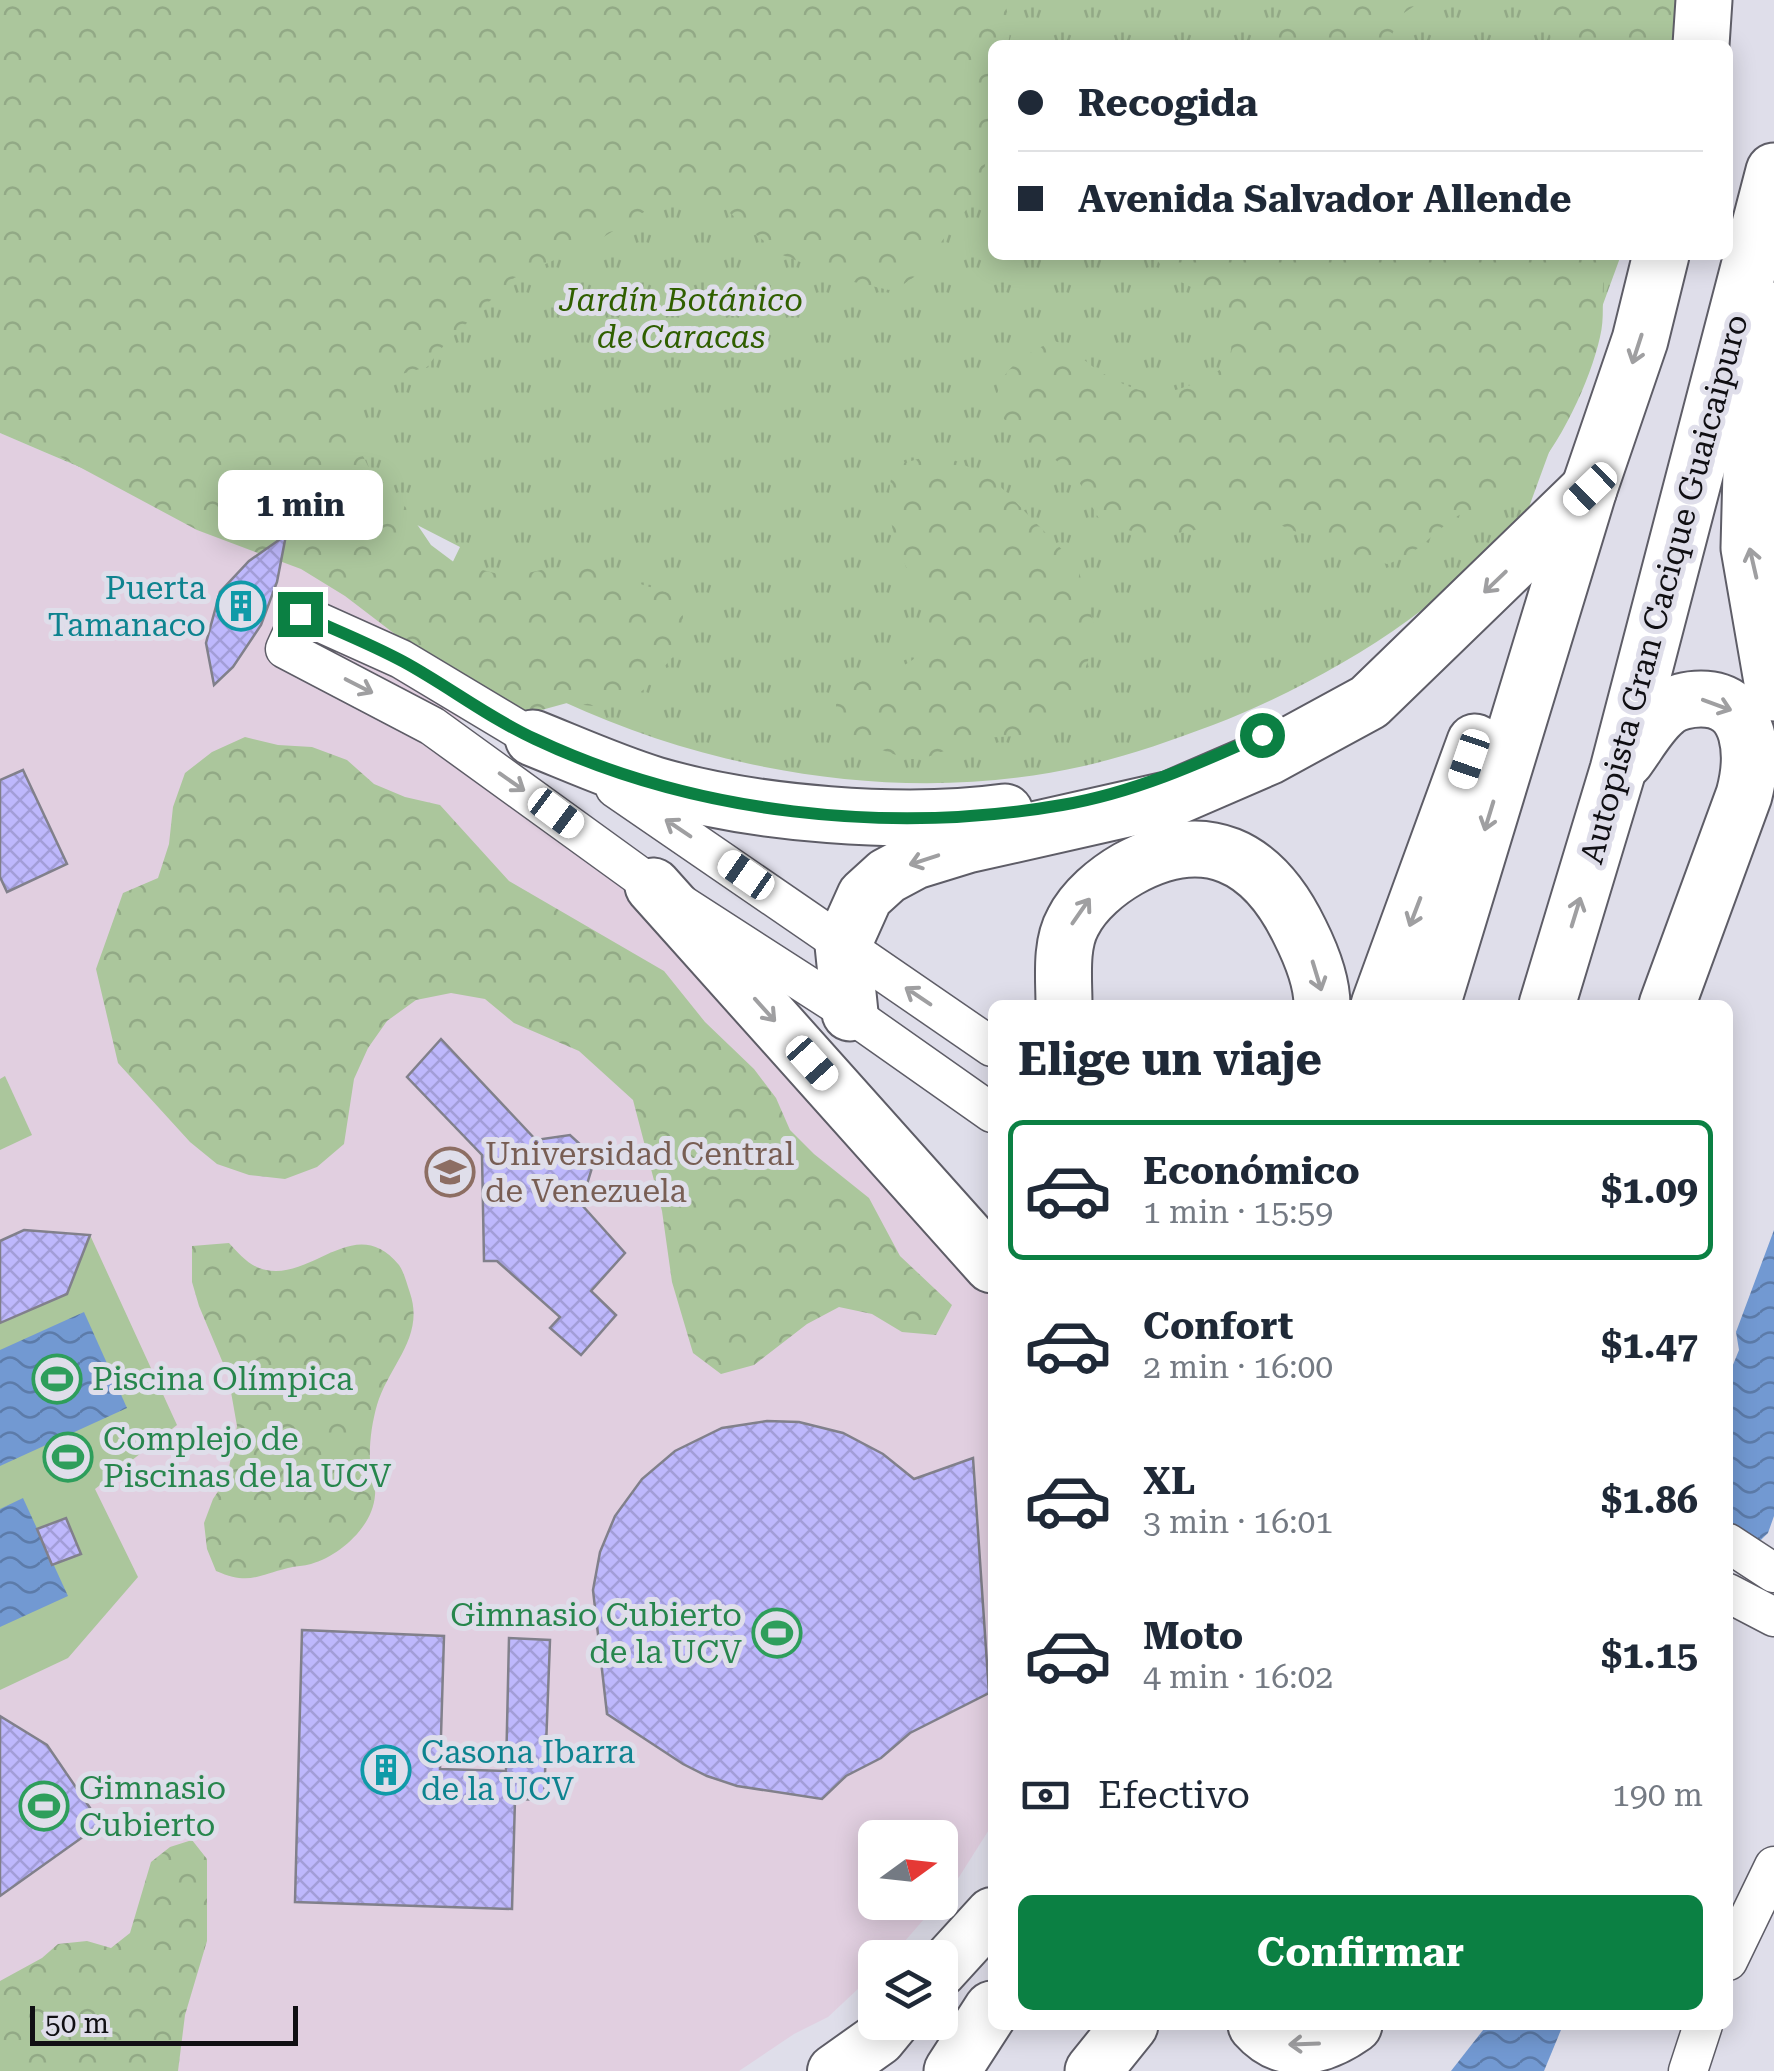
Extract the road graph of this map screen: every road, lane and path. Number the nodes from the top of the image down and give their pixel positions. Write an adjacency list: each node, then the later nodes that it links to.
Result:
1 (1704, 0): 2 (highway)
2 (1701, 40)
3 (1774, 171): 12 (highway, Autopista Gran Cacique Guaicaipuro)
4 (1774, 198): 9 (highway, one-way to 4)
5 (1660, 260): 6 (highway, one-way to 6)
6 (1590, 489): 7 (highway, one-way to 7); 18 (highway, one-way to 18); 19 (highway, one-way to 19)
7 (1450, 625): 11 (highway); 15 (highway, one-way to 15)
8 (451, 689): 10 (street); 10 (street, one-way to 10); 11 (street)
9 (1774, 694)
10 (432, 726): 14 (street, one-way to 14)
11 (533, 738): 15 (street, one-way to 11)
12 (1618, 770): 20 (highway, Autopista Gran Cacique Guaicaipuro, one-way to 12); 21 (highway, one-way to 21)
13 (1774, 774): 22 (highway)
14 (653, 886): 23 (street); 26 (highway, one-way to 26)
15 (843, 945): 23 (highway); 24 (street, one-way to 15)
16 (1064, 1000): 17 (highway, one-way to 17)
17 (1322, 1000)
18 (1381, 1000)
19 (1434, 1000)
20 (1549, 1000)
21 (1669, 1000)
22 (1701, 1000)
23 (850, 1012): 25 (street)
24 (988, 1043)
25 (988, 1109)
26 (988, 1261)
27 (1733, 1546): 28 (street)
28 (1774, 1573)
29 (1733, 1596): 30 (street)
30 (1774, 1617)
31 (1774, 1866): 34 (street)
32 (988, 1918): 33 (main road)
33 (958, 1951)
34 (1733, 1951)
35 (988, 2015): 43 (highway)
36 (992, 2030): 43 (highway)
37 (1126, 2030): 44 (highway)
38 (1262, 2030): 39 (highway, one-way to 38)
39 (1347, 2030)
40 (1701, 2030): 45 (street)
41 (878, 2040): 42 (main road)
42 (834, 2071)
43 (953, 2071)
44 (1093, 2071)
45 (1688, 2071)

